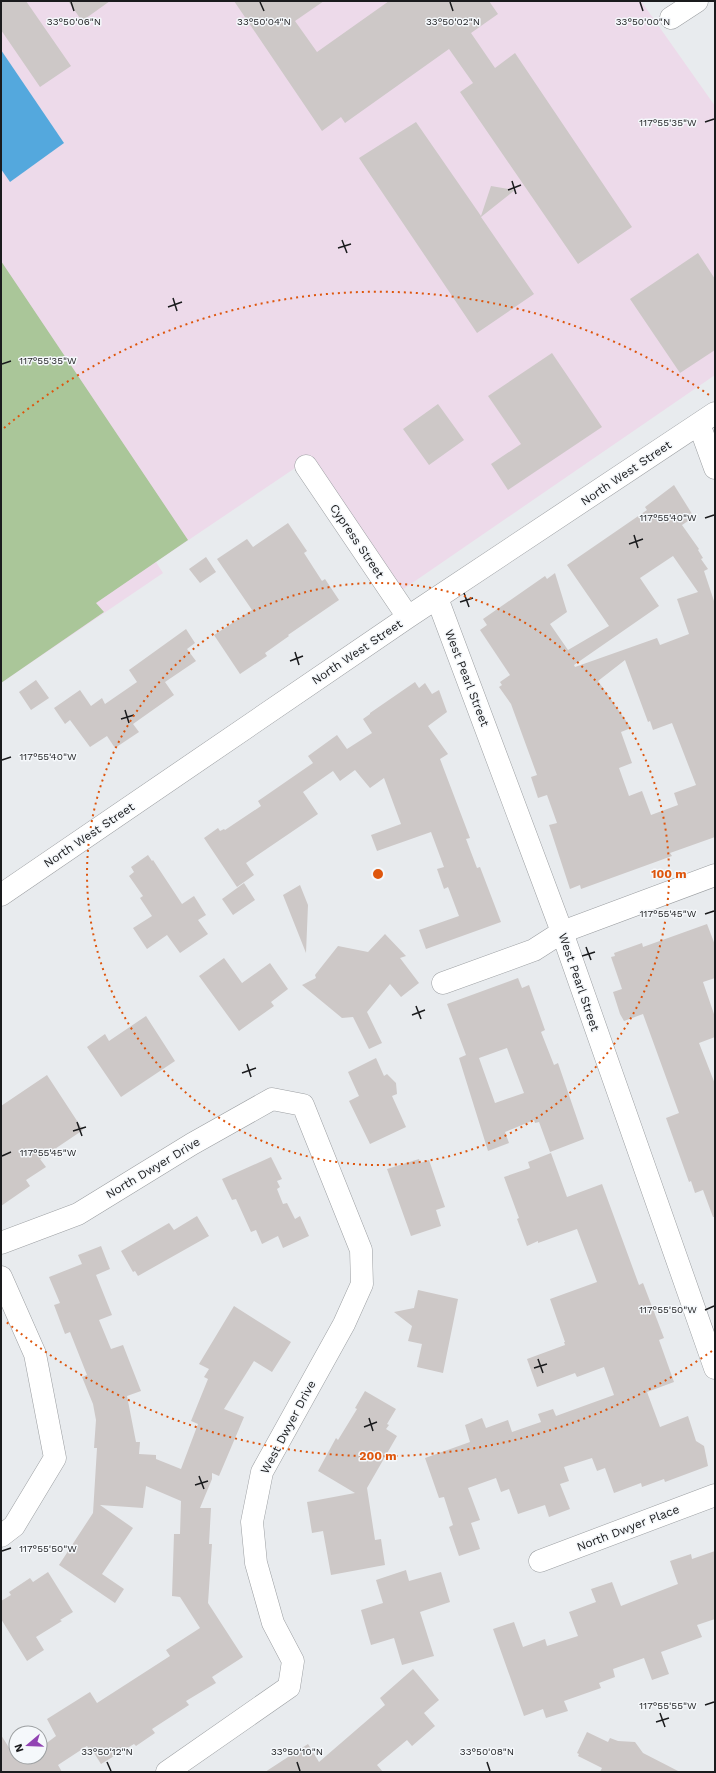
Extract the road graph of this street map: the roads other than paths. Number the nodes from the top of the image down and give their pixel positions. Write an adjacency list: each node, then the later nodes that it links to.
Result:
1 (697, 1): 2 (street)
2 (671, 18)
3 (707, 419): 5 (street); 6 (street, North West Street)
4 (306, 466): 7 (street, Cypress Street)
5 (715, 468)
6 (437, 598): 7 (street, North West Street); 10 (street, West Pearl Street)
7 (408, 617): 9 (street, North West Street)
8 (715, 875): 10 (street)
9 (1, 895)
10 (562, 932): 11 (street); 15 (street, West Pearl Street)
11 (443, 983)
12 (303, 1105): 13 (street, North Dwyer Drive); 19 (street, West Dwyer Drive)
13 (1, 1243)
14 (1, 1277): 17 (street)
15 (715, 1368)
16 (715, 1495): 18 (street, North Dwyer Place)
17 (1, 1536)
18 (540, 1561)
19 (167, 1772)

